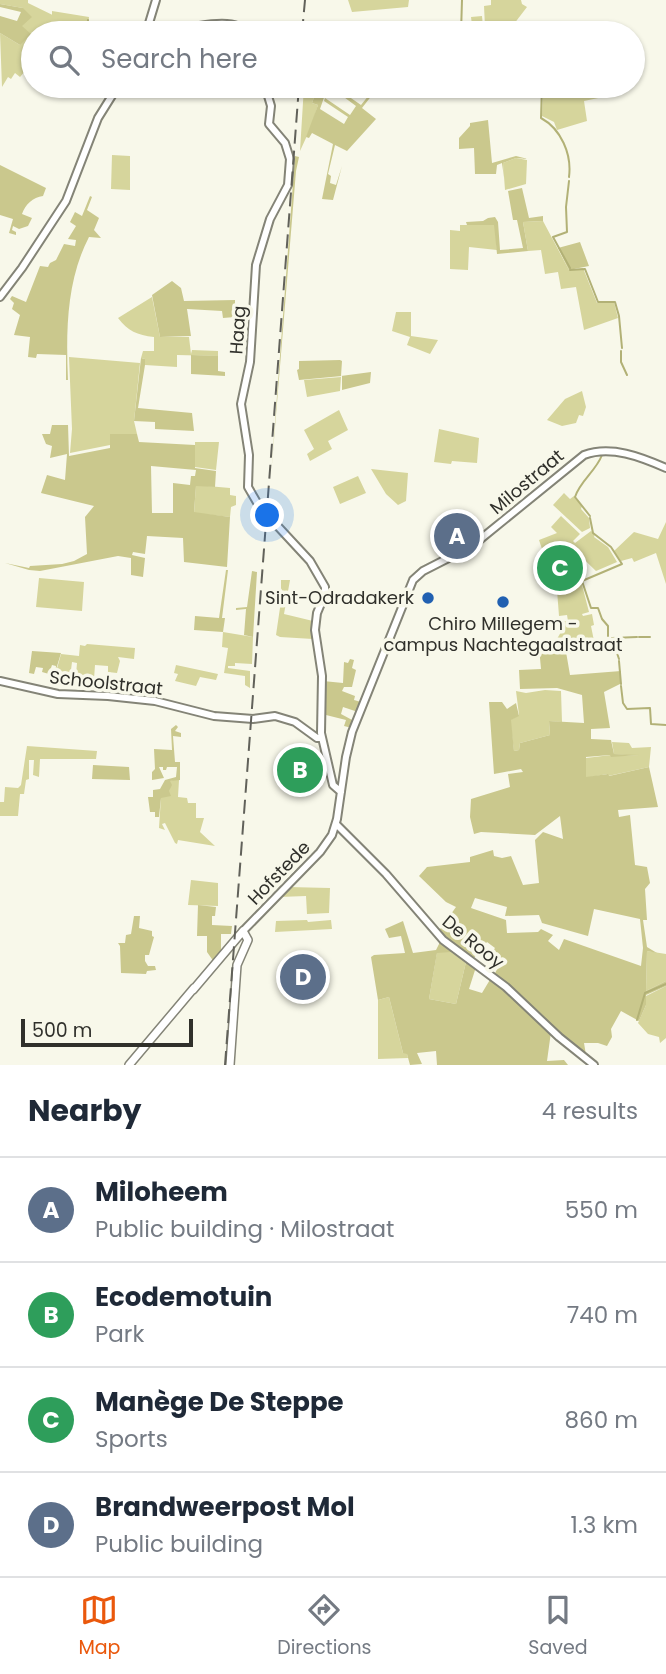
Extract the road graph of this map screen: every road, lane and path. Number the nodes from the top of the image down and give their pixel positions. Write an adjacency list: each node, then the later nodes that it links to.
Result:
1 (156, 0): 2 (street)
2 (150, 21)
3 (110, 98): 5 (street)
4 (269, 98): 9 (street, Haag)
5 (0, 297)
6 (666, 468): 7 (street, Milostraat)
7 (401, 613): 10 (street, Hofstede)
8 (0, 681): 9 (street, Schoolstraat)
9 (322, 738): 10 (street)
10 (339, 789): 11 (street, Hofstede)
11 (335, 826): 12 (street, Hofstede); 15 (street, De Rooy)
12 (243, 931): 13 (main road); 14 (main road)
13 (129, 1065)
14 (230, 1065)
15 (594, 1065)

